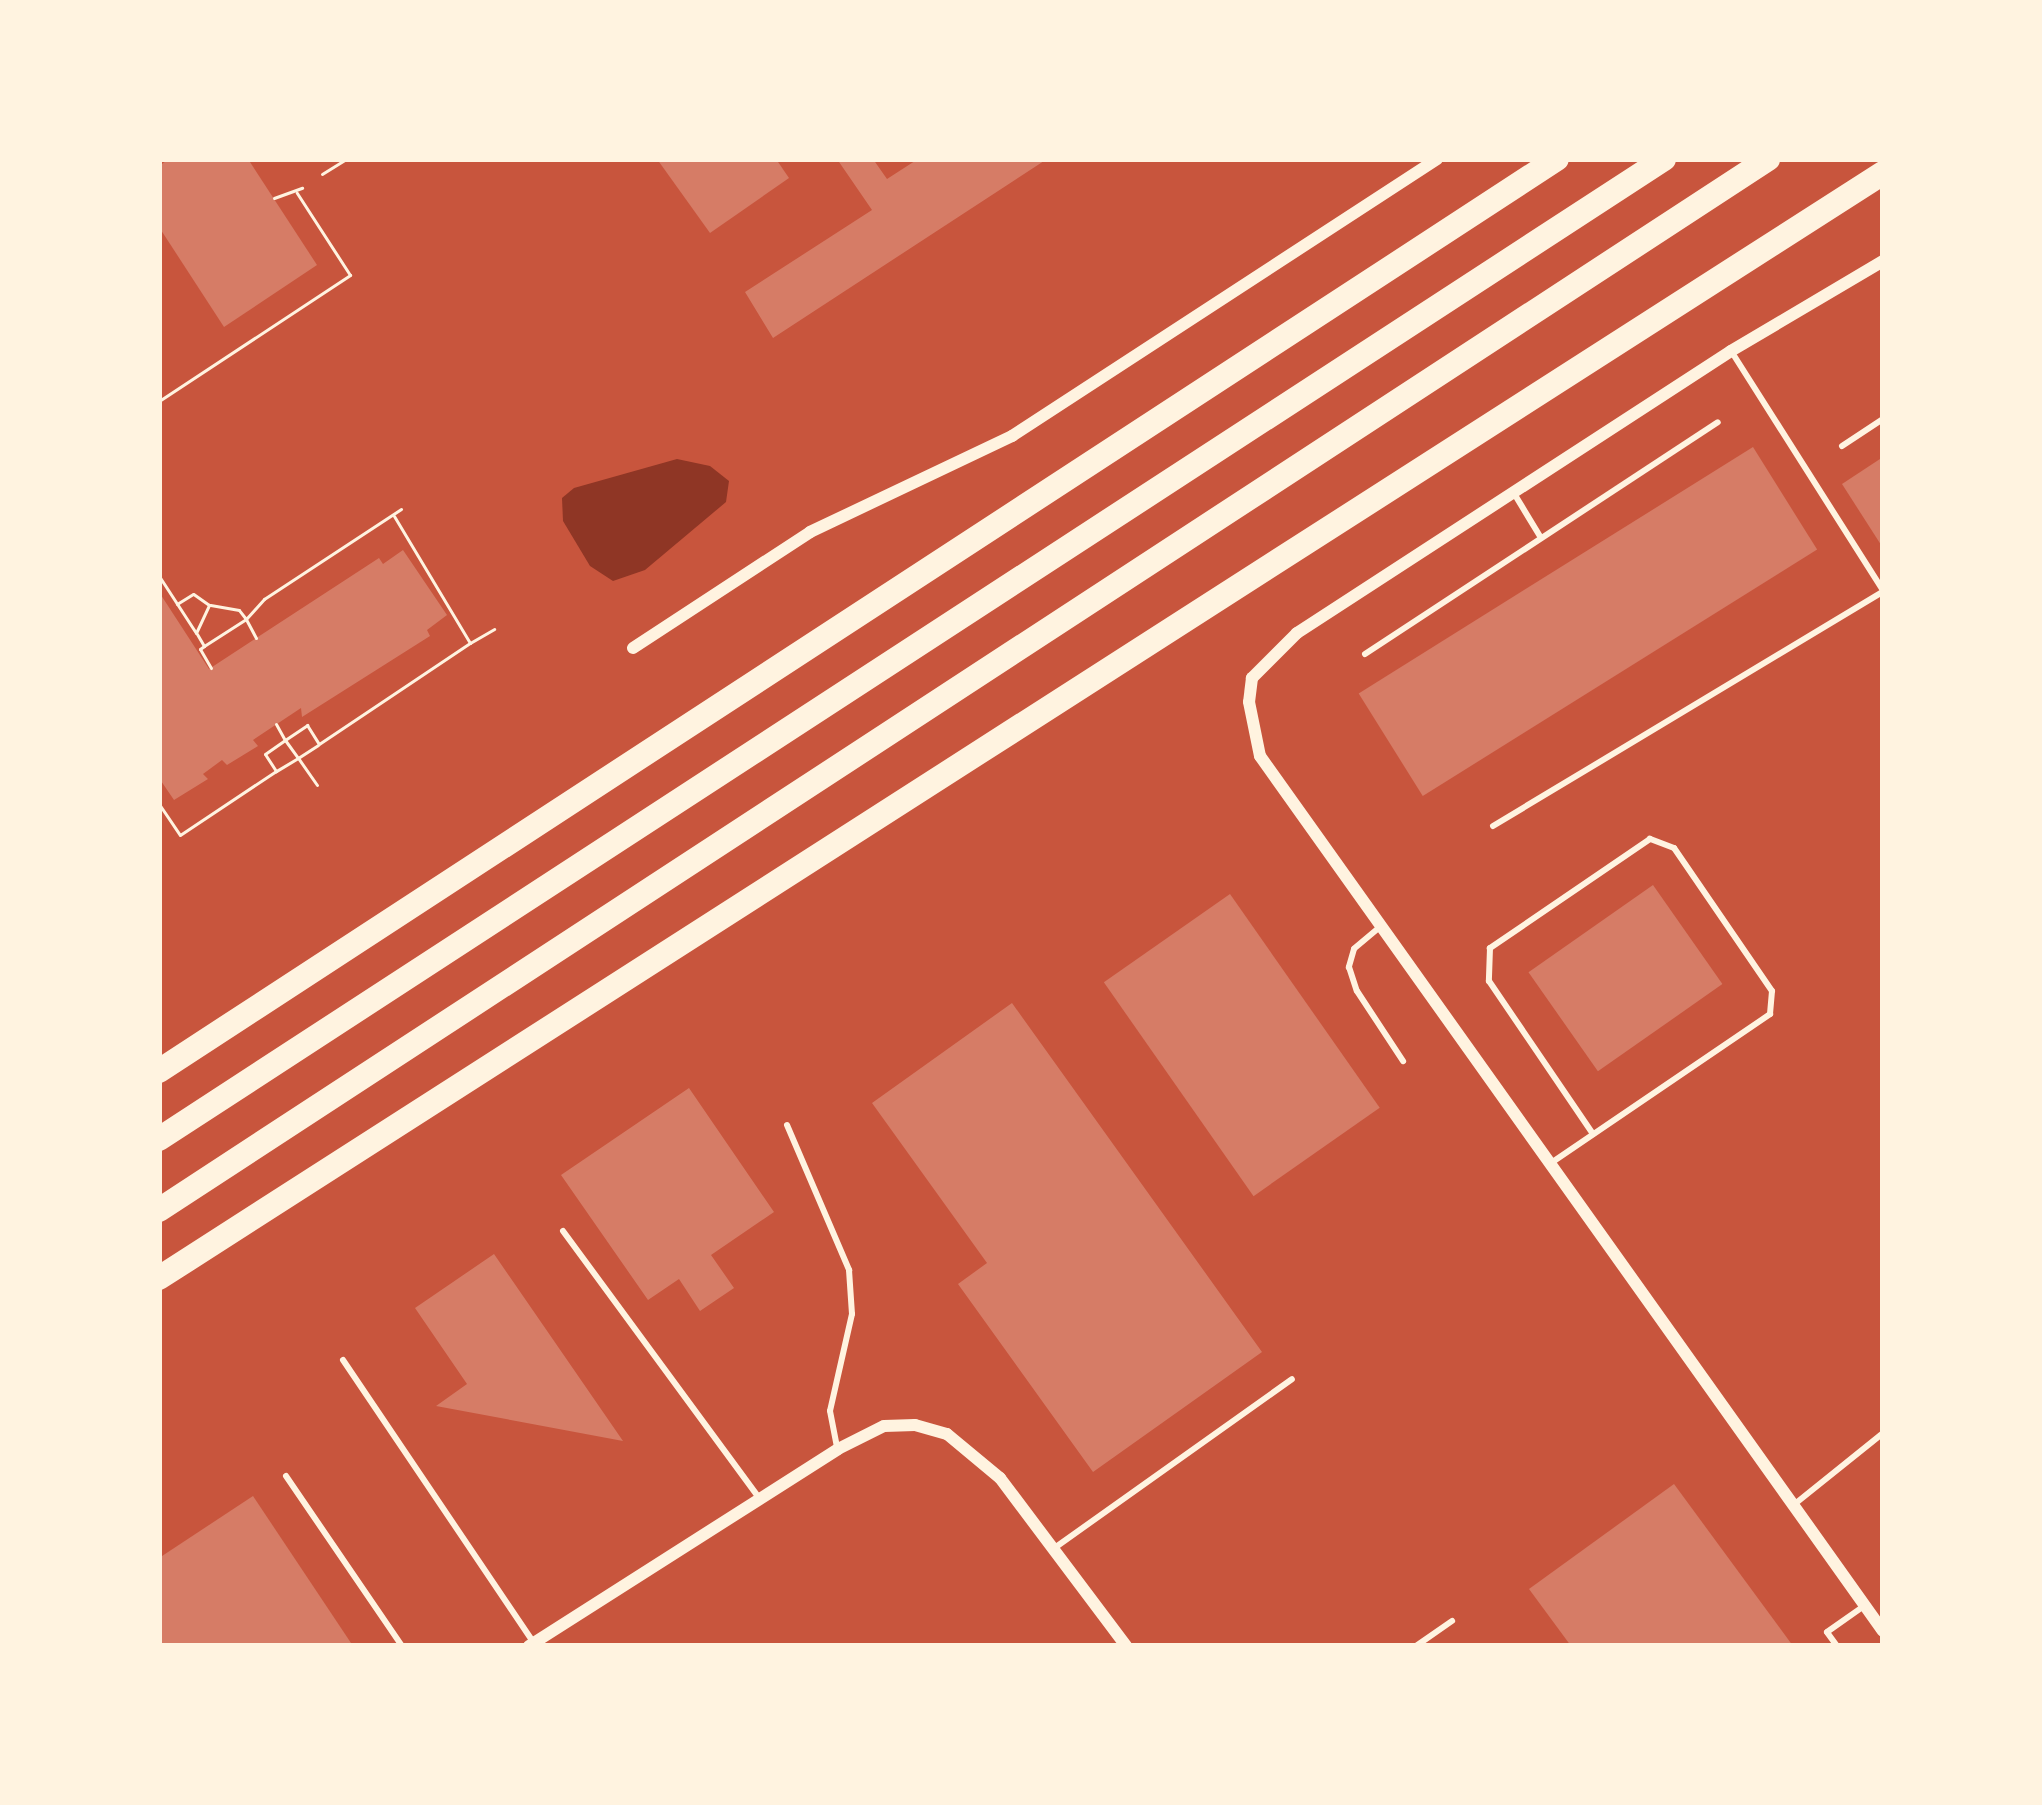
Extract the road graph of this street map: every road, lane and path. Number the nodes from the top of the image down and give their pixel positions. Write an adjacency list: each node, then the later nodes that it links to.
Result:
1 (346, 159): 7 (path)
2 (1437, 159): 33 (street)
3 (1557, 159): 46 (highway)
4 (1664, 159): 49 (highway)
5 (1768, 159): 51 (highway)
6 (1883, 173): 53 (highway)
7 (322, 174)
8 (302, 188): 9 (path)
9 (296, 193): 10 (path); 14 (path)
10 (274, 198)
11 (1883, 261): 12 (street)
12 (1731, 351): 19 (street); 24 (lane)
13 (196, 364): 14 (path)
14 (201, 372): 15 (path)
15 (159, 401)
16 (1883, 419): 18 (lane)
17 (1718, 422): 22 (lane)
18 (1842, 446)
19 (1512, 491): 22 (lane); 44 (street)
20 (401, 509): 21 (path)
21 (393, 515): 27 (path); 31 (path)
22 (1541, 538): 34 (lane)
23 (159, 576): 25 (path)
24 (1883, 591): 43 (lane)
25 (177, 604): 26 (path); 29 (path)
26 (209, 605): 27 (path); 29 (path)
27 (246, 619): 30 (path); 32 (path)
28 (494, 629): 31 (path)
29 (196, 633): 32 (path)
30 (256, 638)
31 (470, 643): 38 (path)
32 (204, 646): 35 (path)
33 (633, 648)
34 (1365, 654)
35 (211, 668)
36 (276, 724): 37 (path)
37 (285, 740): 38 (path); 39 (path); 40 (path)
38 (319, 744): 39 (path)
39 (298, 758): 40 (path); 41 (path)
40 (276, 771): 42 (path)
41 (317, 785)
42 (159, 804)
43 (1493, 826)
44 (1382, 926): 45 (lane); 50 (street)
45 (1403, 1061)
46 (159, 1071)
47 (787, 1125): 57 (lane)
48 (1593, 1134): 48 (lane); 50 (lane)
49 (159, 1139)
50 (1550, 1162): 60 (street)
51 (159, 1210)
52 (563, 1231): 59 (lane)
53 (159, 1278)
54 (344, 1360): 65 (lane)
55 (1292, 1378): 61 (lane)
56 (1883, 1433): 60 (lane)
57 (838, 1449): 59 (street); 61 (street)
58 (286, 1476): 66 (lane)
59 (758, 1496): 65 (street)
60 (1793, 1505): 62 (street)
61 (1054, 1549): 67 (street)
62 (1864, 1605): 64 (street); 69 (lane)
63 (1452, 1621): 68 (lane)
64 (1883, 1631)
65 (532, 1645)
66 (402, 1646)
67 (1126, 1646)
68 (1416, 1646)
69 (1837, 1646)

